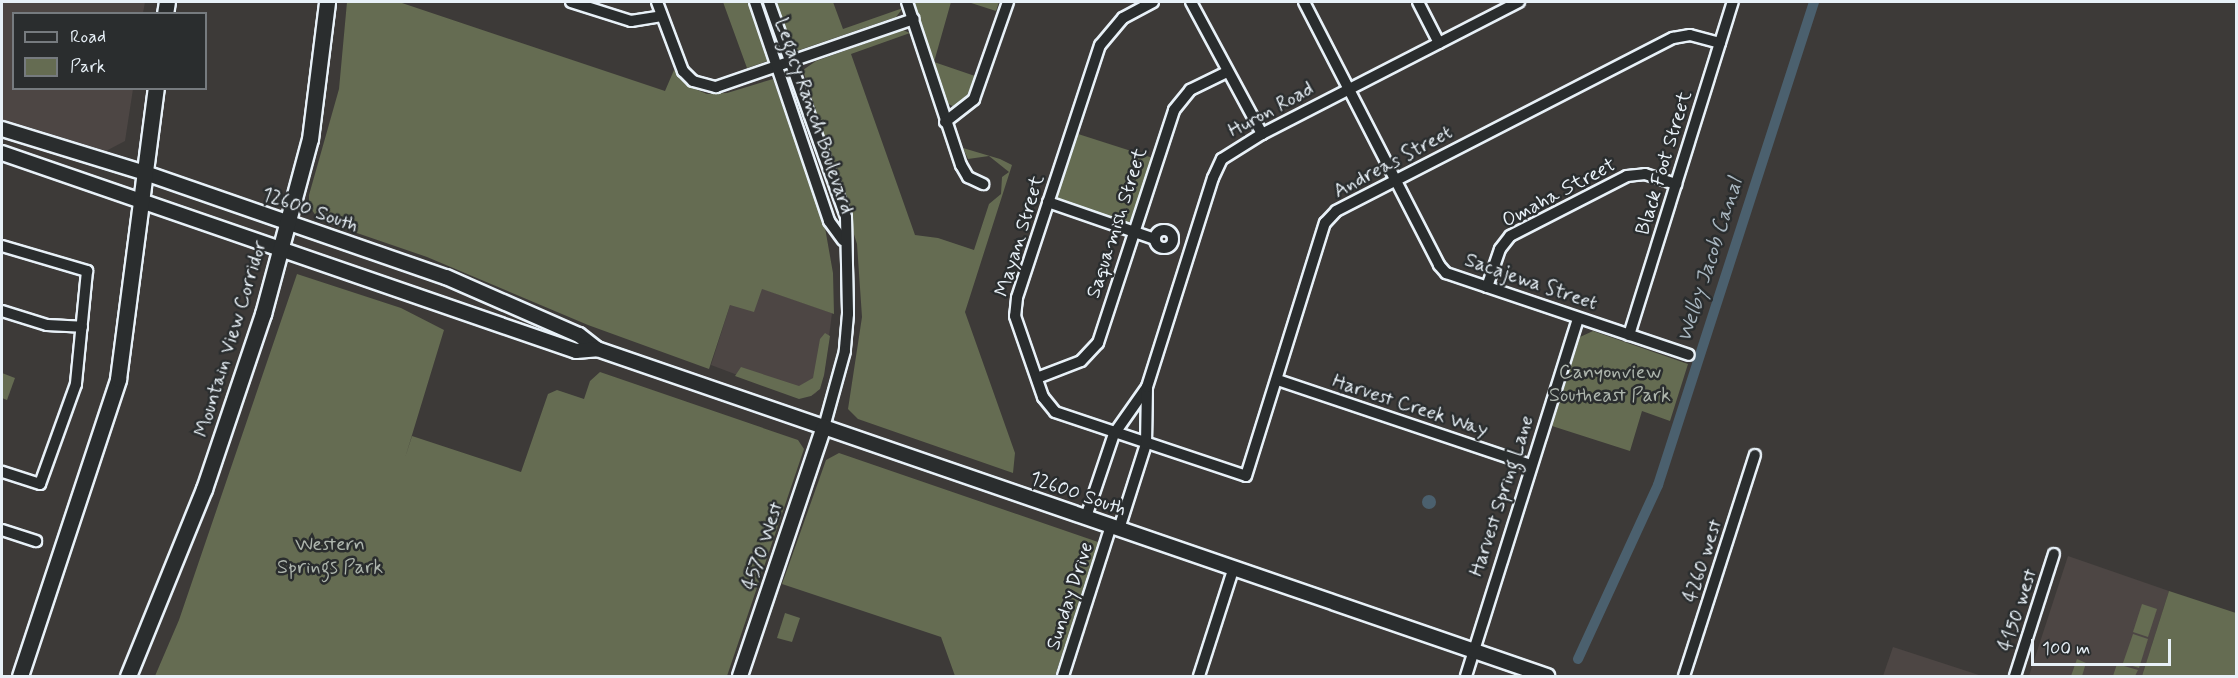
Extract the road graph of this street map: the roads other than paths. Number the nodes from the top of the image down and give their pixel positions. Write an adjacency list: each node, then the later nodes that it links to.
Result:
1 (327, 2): 32 (highway, Mountain View Corridor)
2 (571, 2): 14 (street)
3 (657, 2): 14 (street)
4 (755, 2): 18 (street, Legacy Ranch Boulevard)
5 (769, 2): 18 (street, Legacy Ranch Boulevard)
6 (907, 2): 15 (street)
7 (1008, 2): 22 (street)
8 (1153, 2): 31 (street, Mayan Street)
9 (1191, 2): 19 (street)
10 (1304, 2): 20 (street, Sacajewa Street)
11 (1418, 2): 16 (street)
12 (1519, 2): 16 (street, Huron Road)
13 (1734, 2): 17 (street, Black Foot Street)
14 (662, 16): 18 (street)
15 (914, 19): 18 (street); 22 (street)
16 (1439, 43): 20 (street, Huron Road)
17 (1720, 43): 27 (street, Andreas Street); 29 (street, Black Foot Street)
18 (784, 66): 34 (street, Legacy Ranch Boulevard); 34 (street, Legacy Ranch Boulevard)
19 (1227, 72): 24 (street); 33 (street, Saquamish Street)
20 (1348, 89): 24 (street, Huron Road); 27 (street, Sacajewa Street)
21 (156, 90): 26 (highway)
22 (945, 122): 28 (street)
23 (2, 129): 26 (main road, 12600 South)
24 (1262, 134): 36 (street, Huron Road)
25 (2, 153): 30 (main road, 12600 South)
26 (145, 173): 30 (highway); 32 (main road, 12600 South)
27 (1396, 180): 38 (street, Sacajewa Street); 46 (street, Andreas Street)
28 (983, 184)
29 (1676, 184): 38 (street, Omaha Street); 42 (street, Black Foot Street)
30 (142, 199): 37 (main road, 12600 South); 62 (highway)
31 (1048, 202): 33 (street); 45 (street, Mayan Street)
32 (289, 223): 37 (highway, Mountain View Corridor); 43 (main road, 12600 South)
33 (1134, 230): 36 (street); 45 (street, Saquamish Street)
34 (843, 240): 48 (street, Legacy Ranch Boulevard)
35 (2, 246): 41 (street)
36 (1191, 248): 47 (street, Huron Road)
37 (282, 249): 43 (main road, 12600 South); 63 (highway, Mountain View Corridor)
38 (1487, 287): 40 (street, Sacajewa Street)
39 (2, 311): 41 (street)
40 (1578, 318): 42 (street, Sacajewa Street); 52 (street, Harvest Spring Lane)
41 (82, 327): 53 (street)
42 (1629, 335): 44 (street, Sacajewa Street)
43 (597, 349): 48 (main road, 12600 South)
44 (1689, 356)
45 (1036, 378): 49 (street, Mayan Street)
46 (1278, 380): 52 (street, Harvest Creek Way); 54 (street, Andreas Street)
47 (1147, 387): 49 (street, Huron Road); 50 (street, Huron Road)
48 (824, 427): 55 (main road, 12600 South); 64 (main road, 4570 West)
49 (1114, 434): 50 (street, Mayan Street); 55 (street, Huron Road)
50 (1146, 444): 54 (street, Mayan Street); 56 (street, Huron Road)
51 (1755, 455): 69 (street, 4260 west)
52 (1531, 465): 61 (street, Harvest Spring Lane)
53 (2, 472)
54 (1246, 476)
55 (1086, 517): 56 (main road, 12600 South)
56 (1115, 528): 60 (main road, 12600 South); 65 (street, Sunday Drive)
57 (2, 530): 58 (street)
58 (36, 541)
59 (2055, 554): 70 (street, 4150 west)
60 (1233, 570): 61 (main road, 12600 South); 66 (street)
61 (1473, 652): 67 (street, Harvest Spring Lane); 68 (main road, 12600 South)
62 (20, 676)
63 (128, 676)
64 (740, 676)
65 (1063, 676)
66 (1199, 676)
67 (1466, 676)
68 (1547, 676)
69 (1684, 676)
70 (2015, 676)

